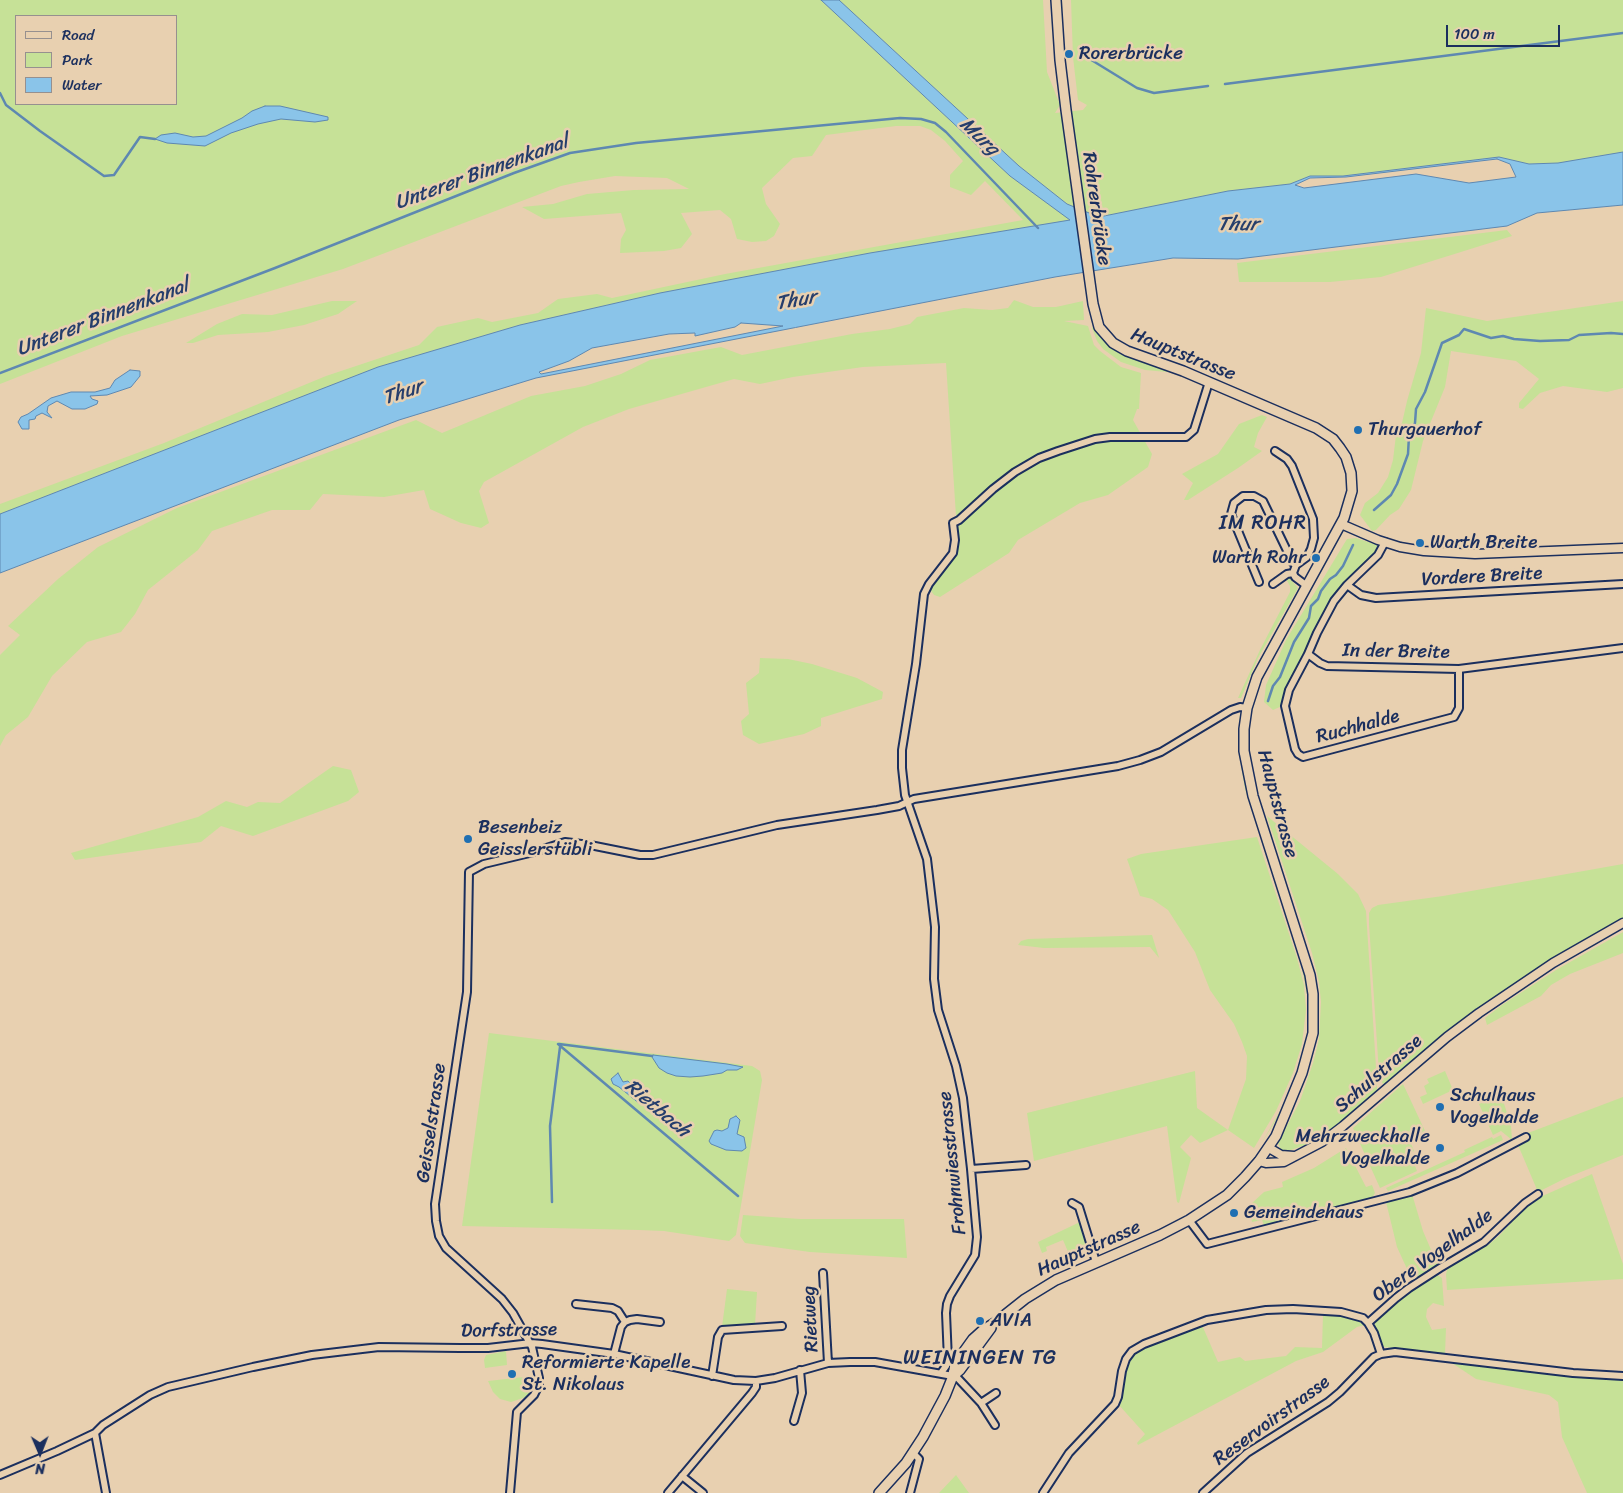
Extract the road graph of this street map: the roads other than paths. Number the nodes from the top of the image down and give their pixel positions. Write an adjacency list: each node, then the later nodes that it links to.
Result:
1 (1056, 0): 2 (main road, Rohrerbrücke)
2 (1099, 327): 3 (main road, Hauptstrasse)
3 (1209, 382): 5 (main road, Hauptstrasse); 19 (street, Frohnwiesstrasse)
4 (1275, 451): 8 (street)
5 (1341, 524): 6 (street); 14 (main road, Hauptstrasse)
6 (1385, 542): 7 (street); 13 (street, In der Breite)
7 (1623, 548)
8 (1296, 565): 9 (street); 10 (street)
9 (1293, 574): 11 (street); 14 (street)
10 (1259, 582)
11 (1273, 584)
12 (1623, 584): 13 (street, Vordere Breite)
13 (1347, 585): 16 (street, In der Breite)
14 (1307, 586): 18 (main road, Hauptstrasse)
15 (1623, 648): 17 (street, In der Breite)
16 (1308, 654): 17 (street, In der Breite); 17 (street, Ruchhalde)
17 (1459, 669)
18 (1247, 708): 19 (street); 22 (main road, Hauptstrasse)
19 (907, 803): 25 (street, Frohnwiesstrasse); 36 (street, Geisselstrasse)
20 (1623, 923): 23 (street, Schulstrasse)
21 (1526, 1137): 28 (street)
22 (1261, 1153): 23 (street); 23 (street, Schulstrasse); 28 (main road, Hauptstrasse)
23 (1299, 1155)
24 (1026, 1165): 25 (street)
25 (971, 1169): 40 (street, Frohnwiesstrasse)
26 (1538, 1194): 34 (street, Obere Vogelhalde)
27 (1072, 1203): 29 (street)
28 (1190, 1220): 29 (main road, Hauptstrasse)
29 (1096, 1262): 44 (main road, Hauptstrasse)
30 (823, 1273): 39 (street, Rietweg)
31 (576, 1304): 32 (street)
32 (625, 1322): 33 (street); 37 (street)
33 (660, 1322)
34 (1368, 1323): 38 (street); 61 (street)
35 (782, 1326): 43 (street)
36 (531, 1343): 37 (street, Dorfstrasse); 51 (street, Dorfstrasse); 56 (street, Geisselstrasse)
37 (614, 1354): 43 (street, Dorfstrasse)
38 (1381, 1354): 45 (street); 62 (street, Reservoirstrasse)
39 (828, 1363): 41 (street, Dorfstrasse); 42 (street, Dorfstrasse)
40 (946, 1366): 42 (street); 44 (street)
41 (800, 1370): 46 (street, Dorfstrasse); 49 (street)
42 (941, 1373): 44 (street, Dorfstrasse)
43 (712, 1376): 46 (street, Dorfstrasse)
44 (953, 1376): 48 (street); 52 (main road, Hauptstrasse)
45 (1623, 1376)
46 (756, 1380): 54 (street)
47 (996, 1393): 48 (street)
48 (981, 1403): 50 (street)
49 (794, 1421)
50 (994, 1425)
51 (95, 1433): 53 (street, Dorfstrasse); 55 (street)
52 (913, 1452): 59 (main road, Hauptstrasse); 60 (street)
53 (0, 1475)
54 (682, 1476): 57 (street); 58 (street)
55 (106, 1493)
56 (510, 1493)
57 (668, 1493)
58 (703, 1493)
59 (879, 1493)
60 (910, 1493)
61 (1043, 1493)
62 (1203, 1493)

